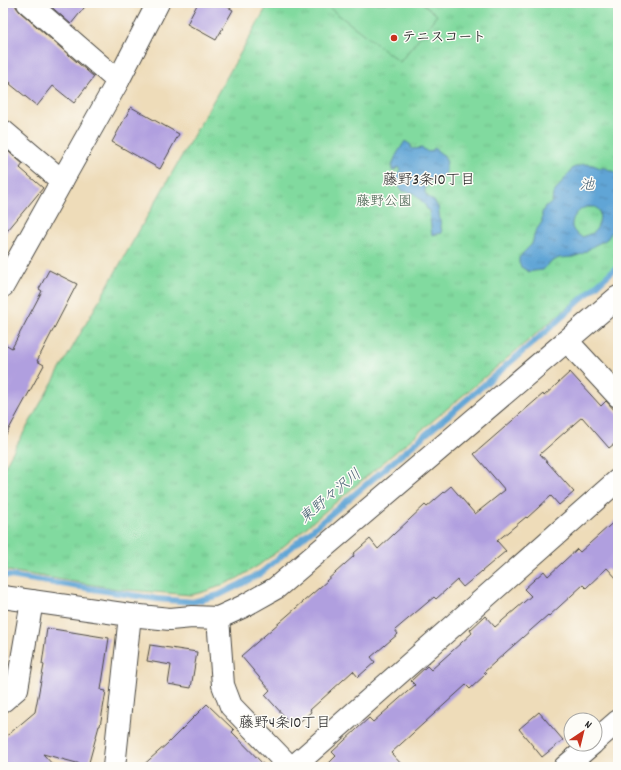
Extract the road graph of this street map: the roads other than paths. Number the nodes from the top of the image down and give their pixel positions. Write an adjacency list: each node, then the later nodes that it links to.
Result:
1 (28, 3): 3 (street)
2 (158, 3): 3 (street)
3 (118, 81): 5 (street)
4 (3, 131): 5 (street)
5 (62, 181): 6 (street)
6 (3, 286)
7 (618, 297): 8 (street)
8 (567, 341): 9 (street); 14 (street)
9 (618, 396)
10 (618, 480): 21 (street)
11 (3, 596): 12 (street)
12 (32, 601): 13 (street); 15 (street)
13 (130, 615): 14 (street); 19 (street)
14 (218, 618): 20 (street)
15 (3, 701)
16 (618, 721): 17 (street)
17 (603, 734)
18 (583, 752): 22 (street)
19 (114, 767)
20 (290, 767)
21 (293, 767)
22 (565, 767)

